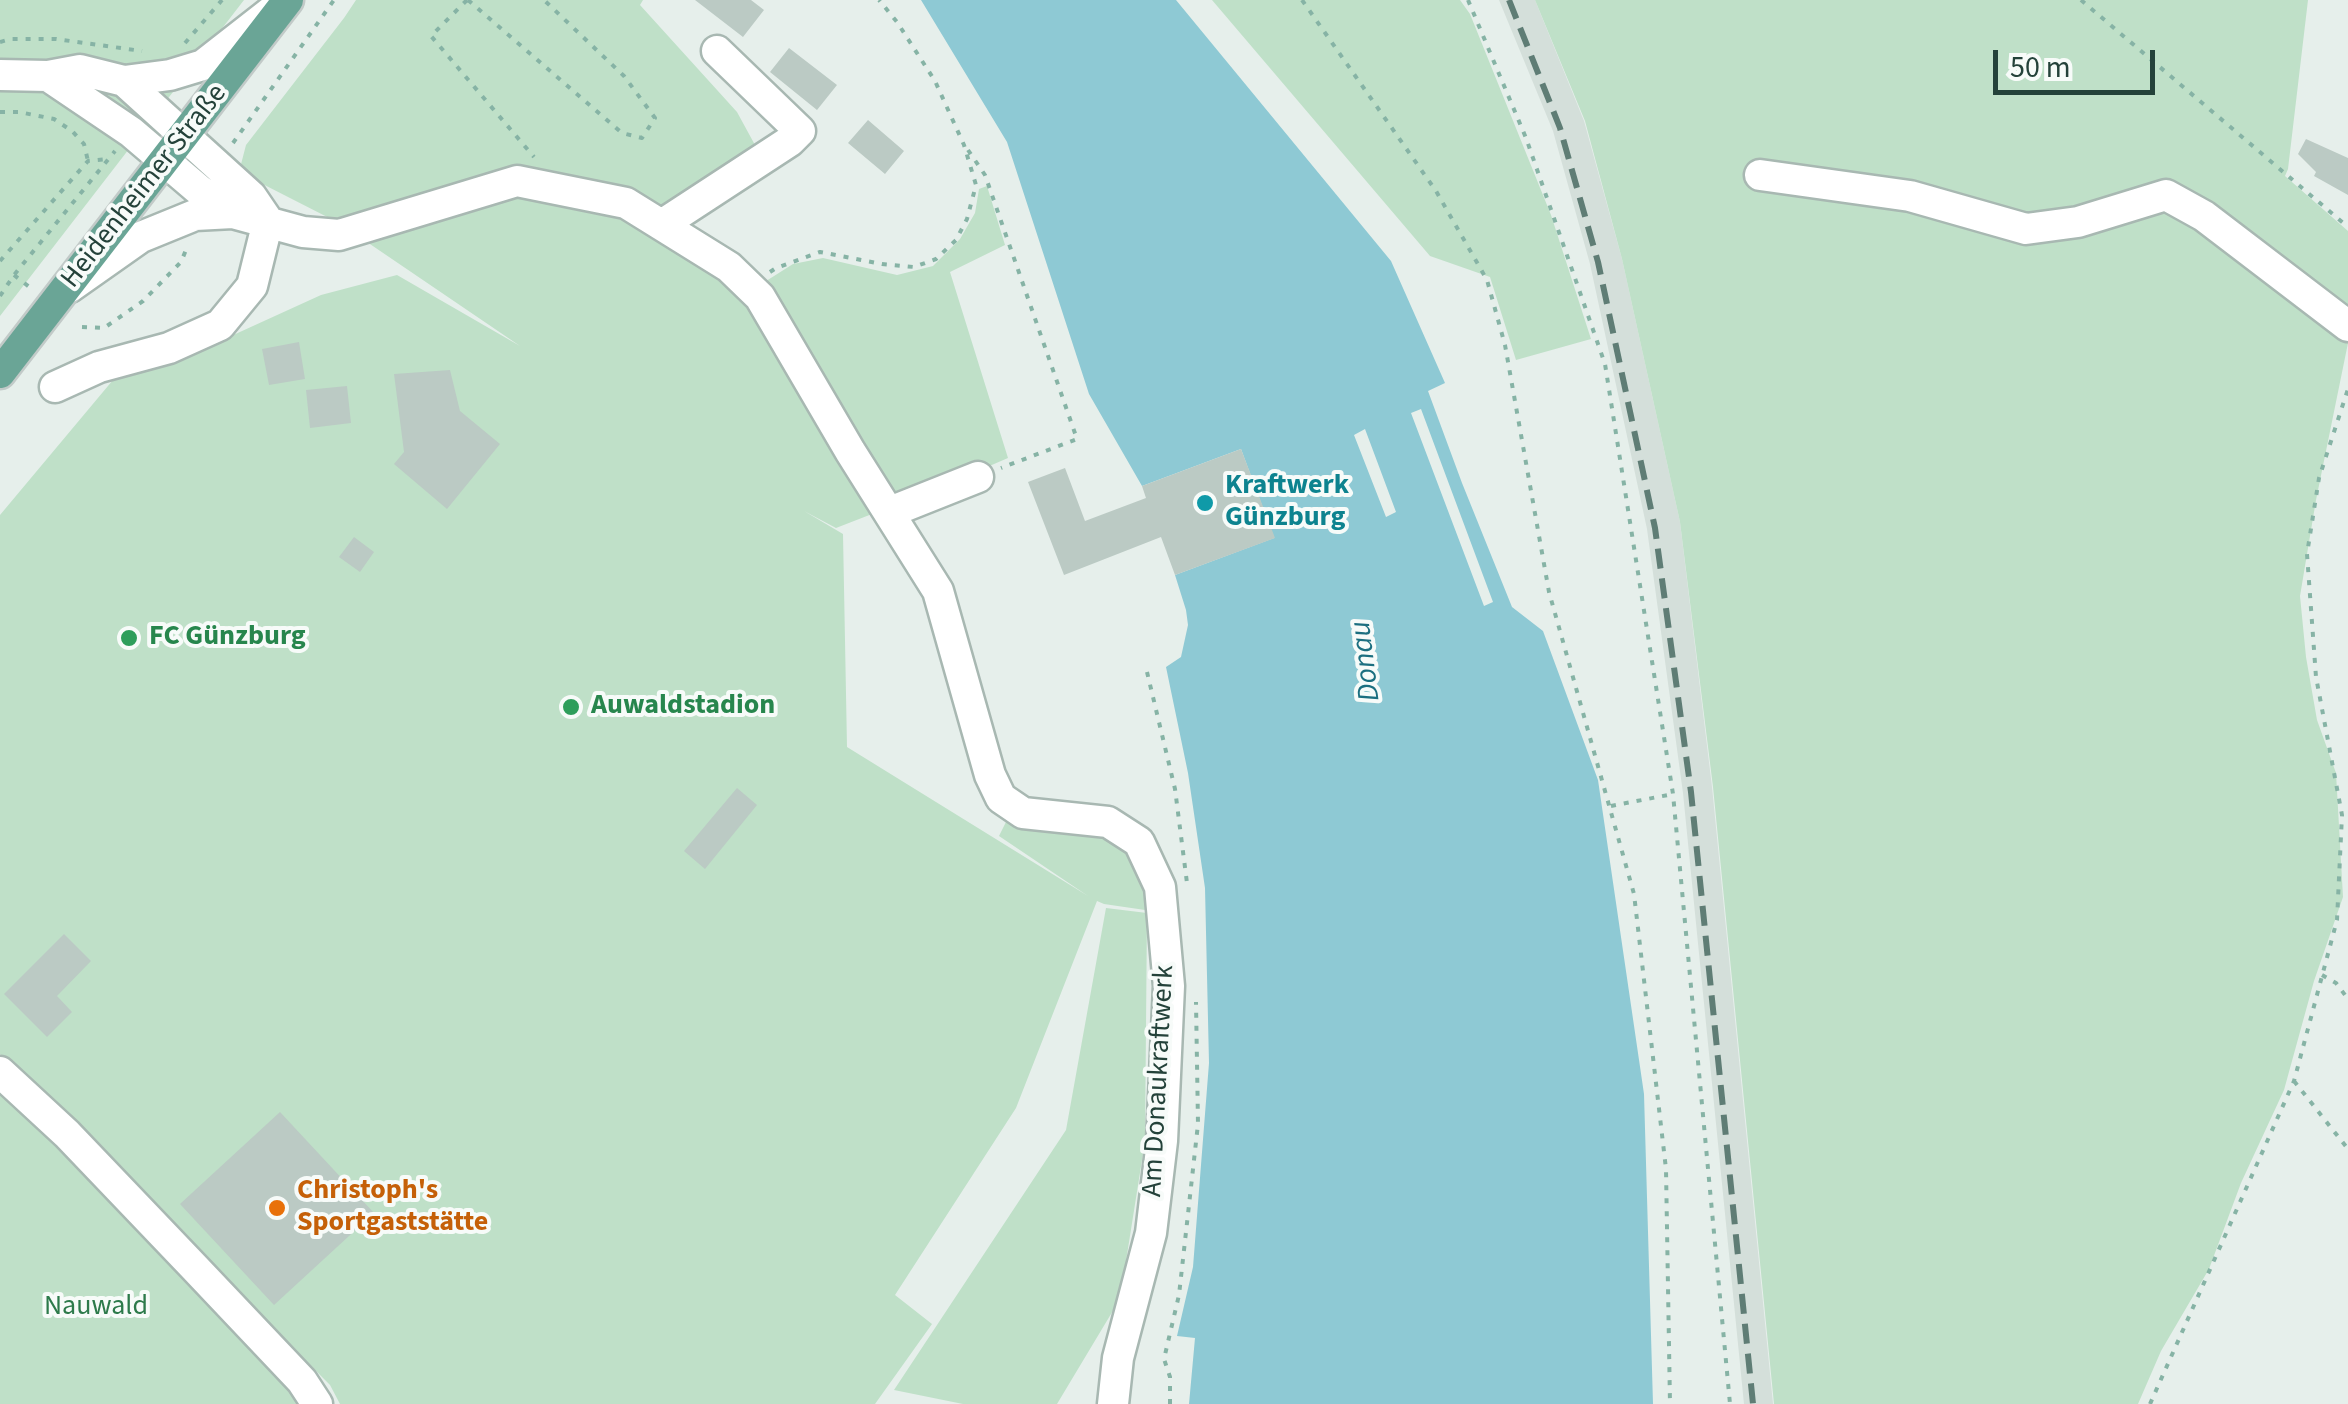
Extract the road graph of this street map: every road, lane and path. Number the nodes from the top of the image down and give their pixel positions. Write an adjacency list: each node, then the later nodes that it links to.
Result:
1 (287, 0): 12 (street); 15 (main road, Heidenheimer Straße)
2 (334, 0): 17 (path)
3 (468, 0): 4 (path); 19 (path)
4 (544, 0)
5 (879, 0): 14 (path)
6 (1302, 0): 40 (path)
7 (1468, 0): 39 (path)
8 (2082, 0): 24 (path)
9 (716, 51): 23 (street)
10 (0, 75): 11 (street)
11 (48, 76): 12 (street); 15 (street)
12 (124, 81): 15 (street)
13 (0, 112): 16 (path)
14 (964, 145): 27 (path); 36 (path)
15 (175, 148): 17 (street); 20 (street, Am Donaukraftwerk); 29 (main road, Heidenheimer Straße)
16 (88, 161): 25 (path); 26 (path)
17 (218, 164): 22 (street)
18 (1760, 175): 31 (street)
19 (541, 186): 22 (street, Am Donaukraftwerk); 23 (street, Am Donaukraftwerk)
20 (233, 213): 21 (street); 22 (street, Am Donaukraftwerk)
21 (195, 215): 29 (street); 32 (path)
22 (268, 221): 34 (street)
23 (664, 224): 27 (street, Am Donaukraftwerk)
24 (2348, 227)
25 (0, 260)
26 (14, 275): 28 (path); 30 (path)
27 (750, 286): 37 (street, Am Donaukraftwerk)
28 (32, 289)
29 (63, 292): 33 (main road, Heidenheimer Straße)
30 (0, 296)
31 (2348, 326)
32 (82, 327)
33 (0, 373)
34 (55, 388)
35 (2348, 388): 42 (path)
36 (978, 477): 37 (street)
37 (890, 512): 47 (street, Am Donaukraftwerk)
38 (1147, 672): 41 (path)
39 (1673, 794): 40 (path); 52 (path)
40 (1611, 806): 51 (path)
41 (1182, 852)
42 (2322, 975): 43 (path); 45 (path)
43 (2348, 998)
44 (0, 1072): 48 (street)
45 (2294, 1081): 46 (path); 53 (path)
46 (2348, 1149)
47 (1118, 1358): 49 (street, Am Donaukraftwerk); 50 (street, Am Donaukraftwerk)
48 (317, 1404)
49 (1091, 1404)
50 (1113, 1404)
51 (1670, 1404)
52 (1730, 1404)
53 (2150, 1404)

